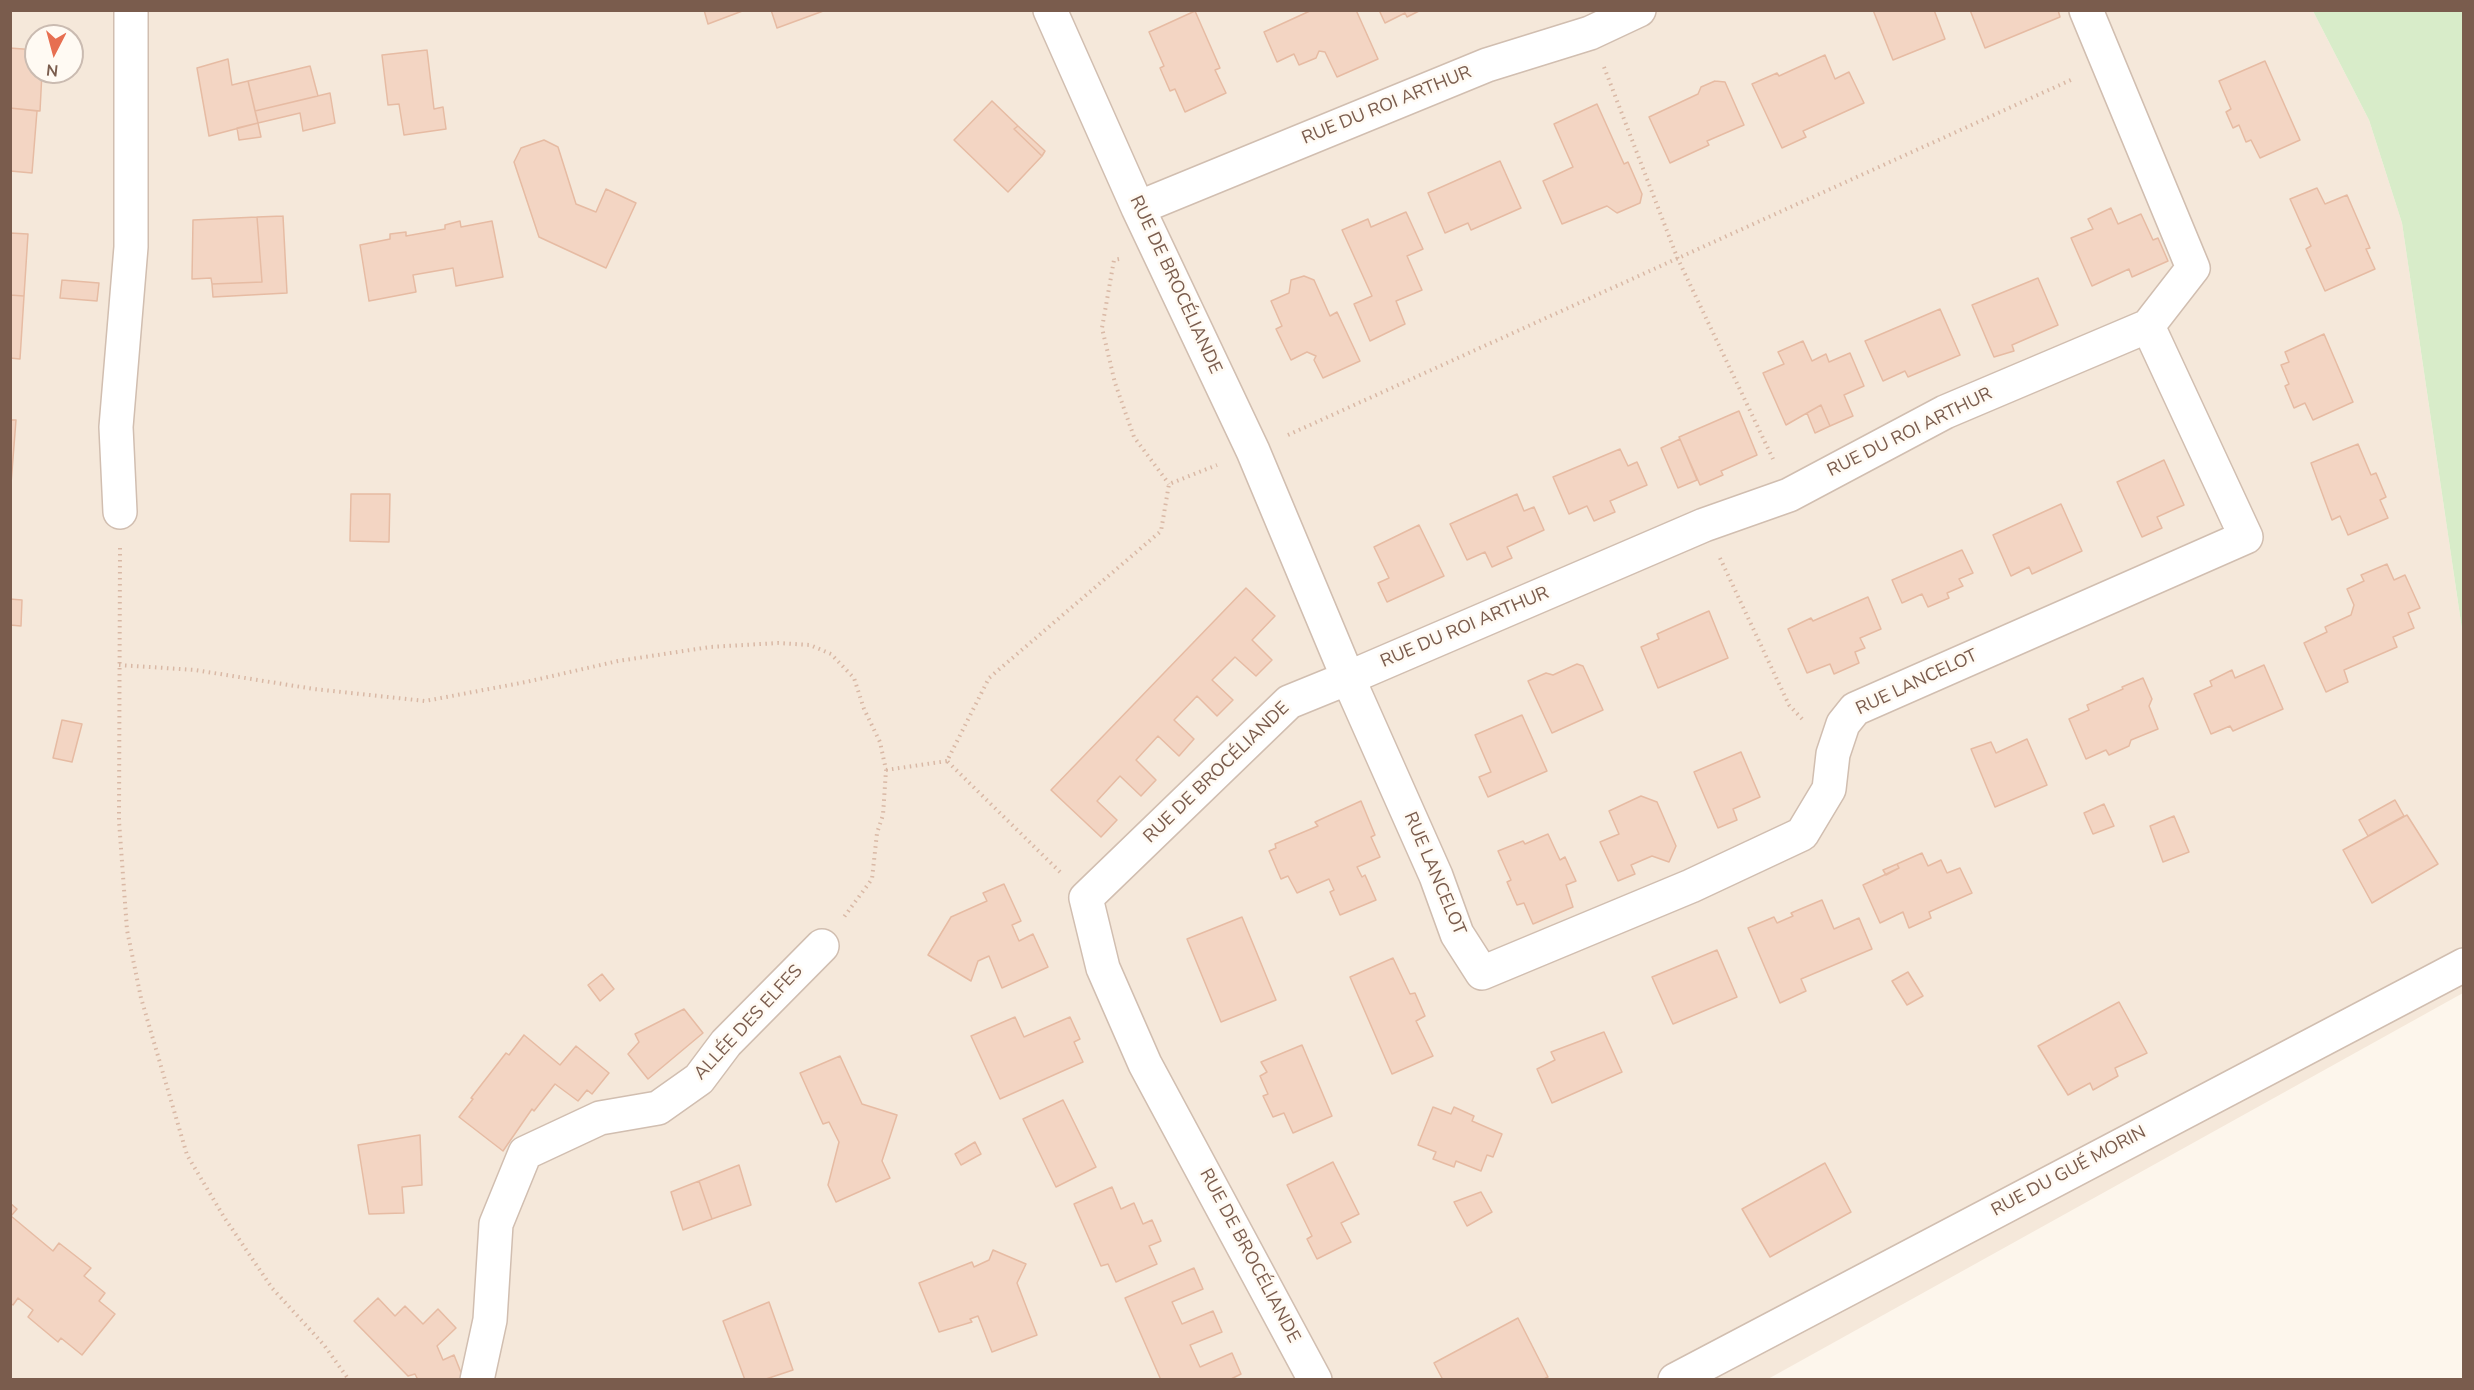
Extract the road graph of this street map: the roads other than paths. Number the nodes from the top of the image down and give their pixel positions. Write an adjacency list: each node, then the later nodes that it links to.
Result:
1 (131, 10): 7 (street)
2 (1050, 10): 5 (street, RUE DE BROCÉLIANDE)
3 (1639, 10): 5 (street, RUE DU ROI ARTHUR)
4 (2086, 10): 6 (street, RUE DU ROI ARTHUR)
5 (1138, 208): 8 (street, RUE DE BROCÉLIANDE)
6 (2148, 326): 8 (street, RUE DU ROI ARTHUR); 8 (street, RUE LANCELOT)
7 (120, 512)
8 (1348, 678): 12 (street, RUE DE BROCÉLIANDE)
9 (822, 946): 11 (street, ALLÉE DES ELFES)
10 (2463, 965): 13 (street, RUE DU GUÉ MORIN)
11 (477, 1380)
12 (1315, 1380)
13 (1675, 1380)

